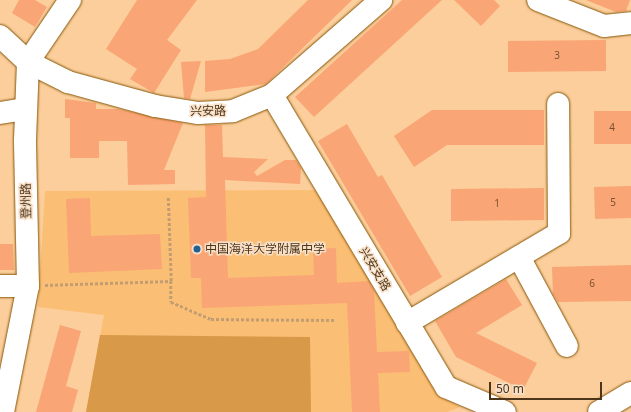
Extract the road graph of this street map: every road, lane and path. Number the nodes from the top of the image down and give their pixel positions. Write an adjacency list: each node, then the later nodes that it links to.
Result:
1 (70, 0): 6 (street)
2 (381, 0): 7 (street, 兴安路)
3 (538, 0): 4 (street)
4 (631, 23)
5 (0, 36): 6 (street, 兴安路)
6 (28, 62): 7 (street, 兴安路); 9 (street, 登州路)
7 (272, 95): 17 (street, 兴安支路)
8 (558, 104): 12 (street)
9 (26, 109): 10 (street); 15 (street, 登州路)
10 (0, 113)
11 (168, 197): 13 (path)
12 (519, 257): 17 (street); 18 (street)
13 (171, 281): 15 (path); 16 (path)
14 (0, 286): 15 (street)
15 (28, 286): 21 (street, 登州路)
16 (334, 320)
17 (408, 323): 22 (street, 兴安支路)
18 (567, 346)
19 (631, 393): 20 (street)
20 (604, 411)
21 (3, 412)
22 (505, 412)

